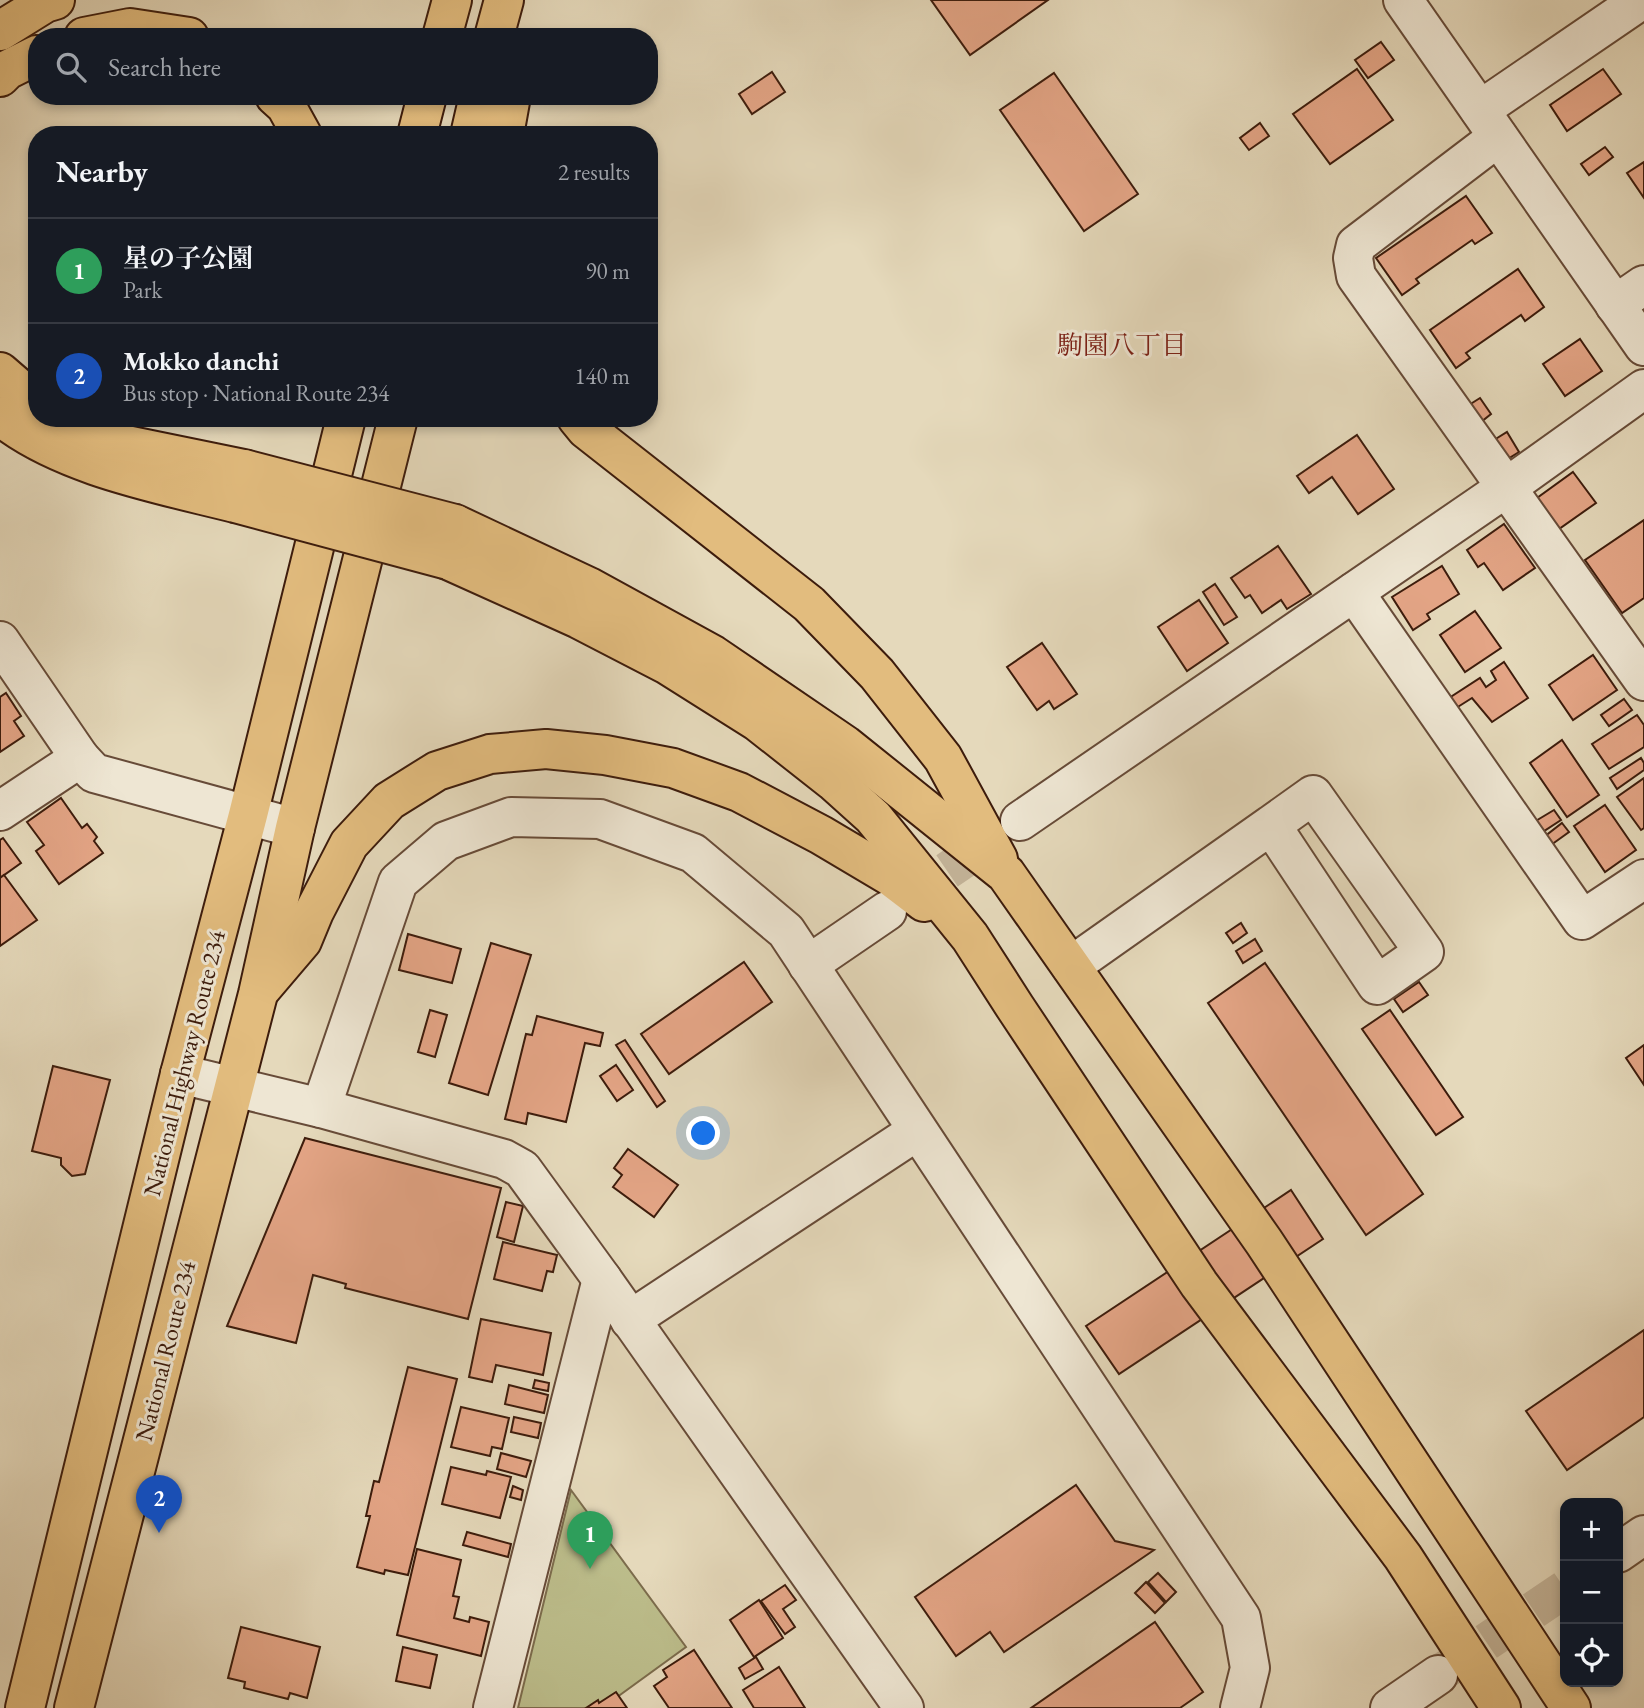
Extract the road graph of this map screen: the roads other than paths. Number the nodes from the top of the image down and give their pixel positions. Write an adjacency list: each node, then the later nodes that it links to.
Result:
1 (55, 0): 10 (highway)
2 (452, 0): 7 (highway)
3 (503, 0): 8 (highway)
4 (525, 0): 9 (highway)
5 (1403, 0): 17 (street)
6 (1641, 0): 17 (street)
7 (444, 28)
8 (496, 28)
9 (522, 28)
10 (0, 31)
11 (28, 60): 12 (highway)
12 (0, 77)
13 (285, 105): 18 (highway)
14 (425, 105): 19 (highway)
15 (477, 105): 20 (highway)
16 (509, 105): 21 (highway)
17 (1489, 124): 22 (street); 34 (street)
18 (297, 126)
19 (419, 126)
20 (472, 126)
21 (506, 126)
22 (1630, 295): 23 (street)
23 (1644, 346)
24 (0, 372): 26 (highway)
25 (1644, 389): 34 (street)
26 (28, 396)
27 (0, 416): 33 (highway)
28 (84, 427): 33 (highway)
29 (324, 427): 35 (highway)
30 (344, 427): 35 (highway, National Highway Route 234)
31 (396, 427): 45 (highway)
32 (584, 427): 46 (highway)
33 (240, 486): 36 (highway, bridge)
34 (1507, 487): 37 (street); 39 (street)
35 (322, 510): 42 (highway, National Highway Route 234)
36 (451, 542): 46 (highway); 49 (highway)
37 (1354, 593): 43 (street); 47 (street)
38 (0, 641): 40 (street)
39 (1644, 681)
40 (80, 758): 41 (street); 42 (street)
41 (0, 811)
42 (248, 815): 45 (street); 53 (highway, National Highway Route 234)
43 (1020, 821)
44 (1270, 825): 44 (street); 51 (street)
45 (295, 828): 52 (highway)
46 (1006, 874): 51 (highway)
47 (1644, 879)
48 (887, 911): 50 (street)
49 (971, 937): 52 (highway); 68 (highway)
50 (808, 965): 55 (street); 56 (street)
51 (1071, 966): 69 (highway)
52 (258, 994): 54 (highway, National Route 234)
53 (180, 1074): 54 (street); 62 (highway, National Highway Route 234)
54 (233, 1087): 55 (street); 63 (highway, National Route 234)
55 (321, 1108): 57 (street)
56 (917, 1131): 58 (street); 66 (street)
57 (602, 1279): 58 (street); 64 (street)
58 (630, 1320): 65 (street)
59 (1644, 1535): 60 (street)
60 (1623, 1550)
61 (1438, 1675): 67 (street)
62 (25, 1708)
63 (74, 1708)
64 (493, 1708)
65 (904, 1708)
66 (1240, 1708)
67 (1390, 1708)
68 (1501, 1708)
69 (1570, 1708)

